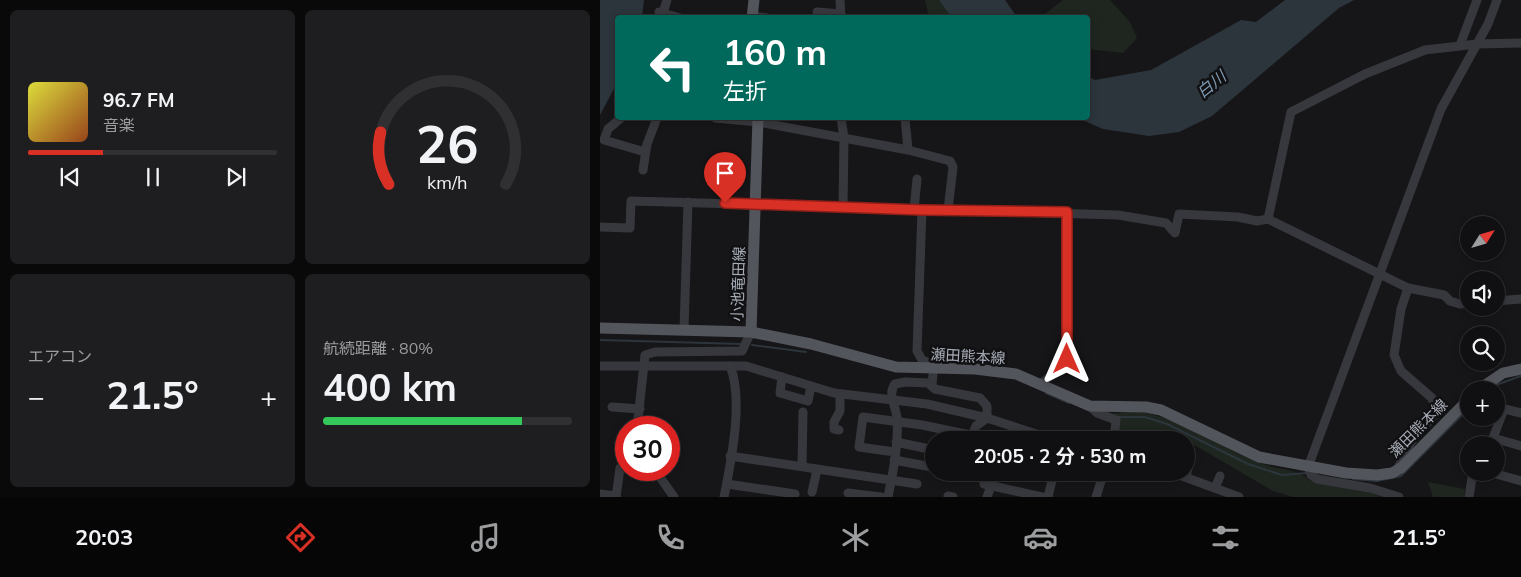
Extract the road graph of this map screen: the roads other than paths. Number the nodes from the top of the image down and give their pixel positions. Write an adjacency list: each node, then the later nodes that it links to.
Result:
1 (667, 0): 7 (street)
2 (754, 0): 8 (main road)
3 (840, 0): 10 (street)
4 (1477, 0): 13 (street)
5 (1497, 0): 12 (street)
6 (817, 12): 9 (street)
7 (670, 15)
8 (752, 15)
9 (835, 15)
10 (841, 15)
11 (1521, 42): 12 (street)
12 (1477, 44): 13 (street); 32 (street)
13 (1460, 45): 30 (street)
14 (619, 120): 21 (street)
15 (656, 120): 21 (street)
16 (758, 120): 19 (street); 25 (main road, 小池竜田線)
17 (841, 120): 19 (street)
18 (905, 120): 20 (street)
19 (844, 138): 20 (street); 26 (street)
20 (908, 150): 28 (street)
21 (645, 152): 22 (street)
22 (643, 170)
23 (917, 179): 27 (street)
24 (688, 202): 25 (street); 31 (street); 38 (street)
25 (756, 204): 26 (street); 39 (main road, 小池竜田線)
26 (843, 206): 27 (street)
27 (918, 210): 28 (street); 43 (street)
28 (948, 210): 29 (street)
29 (1067, 212): 30 (street); 48 (street)
30 (1268, 219): 32 (street)
31 (600, 227)
32 (1379, 273): 33 (street); 75 (street)
33 (1408, 288): 36 (street); 77 (street)
34 (1521, 299): 35 (street)
35 (1505, 300)
36 (1460, 304)
37 (600, 328): 38 (main road, 瀬田熊本線)
38 (684, 330): 39 (main road, 瀬田熊本線)
39 (751, 332): 41 (street); 43 (main road, 瀬田熊本線)
40 (600, 366): 41 (street)
41 (642, 366): 42 (street); 55 (street)
42 (730, 366): 45 (street); 71 (street)
43 (934, 369): 47 (street); 48 (main road, 瀬田熊本線)
44 (1521, 369): 46 (main road)
45 (782, 377): 49 (street); 49 (street)
46 (1491, 381)
47 (932, 384): 51 (street); 60 (street)
48 (1039, 385): 52 (main road, 瀬田熊本線)
49 (811, 386): 50 (street)
50 (840, 394): 51 (street); 62 (street)
51 (893, 401): 60 (street); 61 (street)
52 (1090, 406): 66 (street); 75 (main road, 瀬田熊本線)
53 (612, 407): 55 (street)
54 (1460, 408): 77 (main road, 瀬田熊本線)
55 (640, 409): 59 (street)
56 (1505, 409): 58 (street)
57 (803, 412): 73 (street)
58 (1521, 413)
59 (639, 416)
60 (987, 418): 64 (street); 65 (street)
61 (897, 421): 63 (street); 68 (street); 72 (street)
62 (835, 429)
63 (949, 431)
64 (975, 431)
65 (1028, 431)
66 (1115, 431)
67 (1505, 441): 69 (street)
68 (896, 442): 70 (street); 72 (street)
69 (1521, 446)
70 (925, 448)
71 (730, 456): 73 (street); 89 (street)
72 (894, 456): 74 (street); 84 (street)
73 (802, 465): 76 (street)
74 (925, 465)
75 (1308, 467): 77 (main road, 瀬田熊本線); 107 (street)
76 (818, 470): 84 (street); 93 (street)
77 (1396, 472)
78 (1220, 476): 92 (street)
79 (1505, 476): 81 (street)
80 (1195, 480): 92 (street)
81 (1521, 480)
82 (618, 481): 97 (street)
83 (663, 481): 98 (street)
84 (891, 481): 90 (street); 101 (street)
85 (982, 481): 91 (street)
86 (1052, 481): 104 (street)
87 (1101, 481): 105 (street)
88 (1472, 481): 108 (street)
89 (727, 484): 96 (street); 99 (street)
90 (916, 484)
91 (991, 486): 102 (street); 103 (street)
92 (1215, 488): 106 (street)
93 (812, 492)
94 (848, 493): 100 (street)
95 (600, 494): 97 (street)
96 (795, 494)
97 (616, 496)
98 (674, 497)
99 (724, 497)
100 (881, 497)
101 (888, 497)
102 (988, 497)
103 (1042, 497)
104 (1048, 497)
105 (1096, 497)
106 (1239, 497)
107 (1398, 497)
108 (1469, 497)

